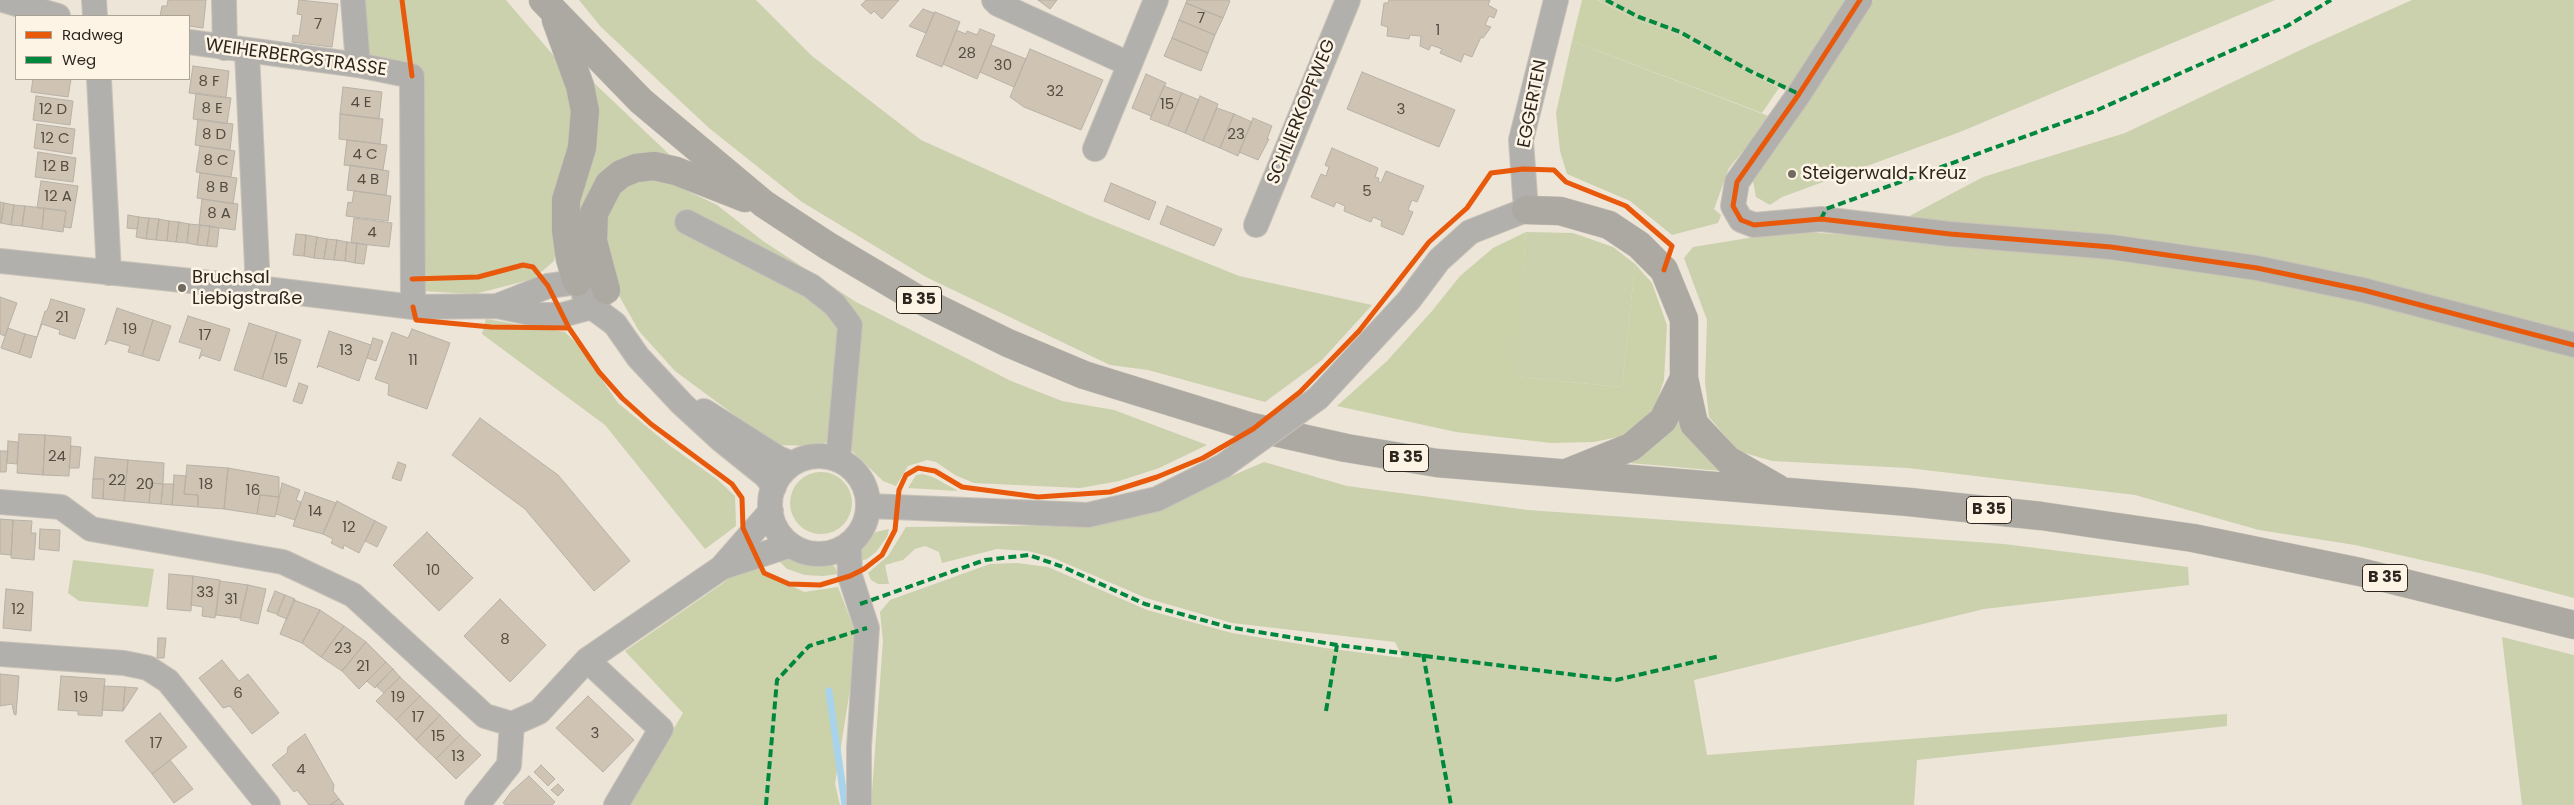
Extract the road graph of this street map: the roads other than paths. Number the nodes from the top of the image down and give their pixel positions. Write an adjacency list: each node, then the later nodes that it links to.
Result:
1 (3, 0): 11 (street)
2 (94, 0): 12 (street)
3 (224, 0): 14 (street)
4 (353, 0): 16 (street)
5 (994, 0): 15 (street)
6 (1156, 0): 15 (street)
7 (1348, 0): 22 (street, SCHLIERKOPFWEG)
8 (1556, 0): 20 (street, EGGERTEN)
9 (1860, 0): 30 (street)
10 (548, 6): 19 (main road, B 35); 25 (main road)
11 (55, 15)
12 (95, 15)
13 (190, 42): 14 (street, WEIHERBERGSTRASSE)
14 (236, 50): 16 (street, WEIHERBERGSTRASSE); 26 (street)
15 (1129, 64): 18 (street)
16 (358, 65): 29 (street, WEIHERBERGSTRASSE)
17 (99, 80): 24 (street)
18 (1095, 149)
19 (764, 204): 27 (main road, B 35); 35 (main road, B 35)
20 (1526, 210): 31 (main road); 39 (street, bridge)
21 (687, 222): 33 (street)
22 (1256, 225)
23 (0, 261): 24 (street)
24 (109, 273): 26 (street)
25 (577, 282): 27 (street); 28 (street)
26 (258, 288): 29 (street)
27 (599, 299): 28 (street); 32 (street)
28 (497, 306): 29 (street)
29 (412, 307)
30 (2574, 345)
31 (1684, 378): 35 (main road); 37 (main road)
32 (676, 396): 34 (street); 36 (street)
33 (838, 460): 34 (street); 39 (street)
34 (792, 464): 36 (street)
35 (1563, 475): 37 (main road, B 35)
36 (774, 487): 40 (street)
37 (1783, 491): 46 (main road, B 35)
38 (0, 502): 49 (street)
39 (869, 506): 41 (street)
40 (771, 511): 42 (street); 44 (street)
41 (850, 544): 43 (street); 45 (street)
42 (791, 545): 43 (street); 44 (street)
43 (822, 554): 45 (street)
44 (721, 568): 48 (street)
45 (850, 576): 55 (street)
46 (2574, 625)
47 (0, 654): 50 (street)
48 (587, 660): 49 (street); 54 (street)
49 (512, 724): 53 (street)
50 (248, 781): 51 (street); 52 (street)
51 (260, 805)
52 (268, 805)
53 (477, 805)
54 (616, 805)
55 (859, 805)

